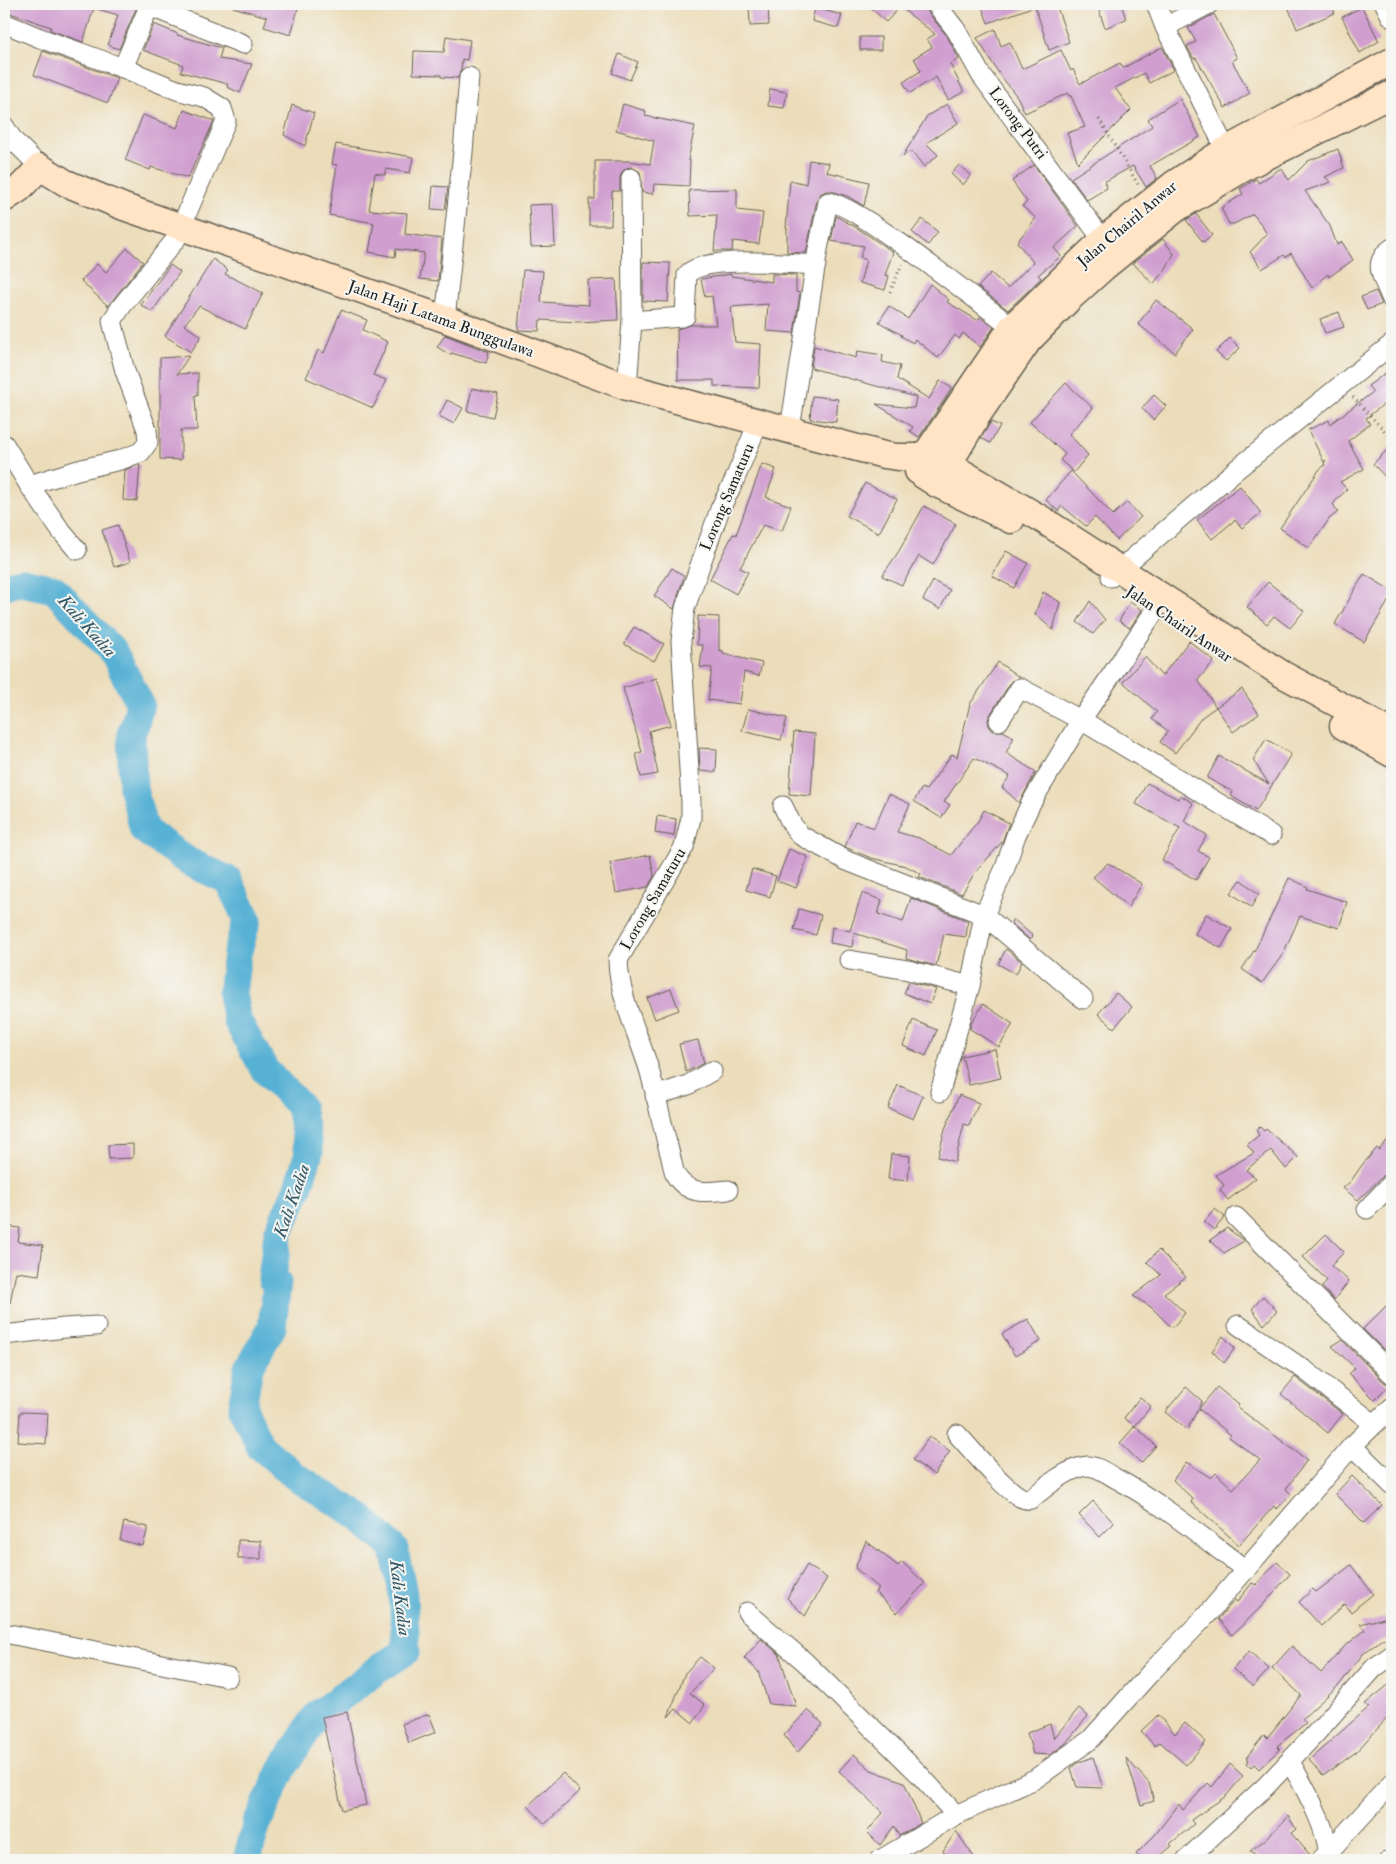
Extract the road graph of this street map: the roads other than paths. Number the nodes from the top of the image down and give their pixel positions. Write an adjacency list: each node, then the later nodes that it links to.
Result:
1 (936, 4): 20 (street, Lorong Putri)
2 (1156, 4): 8 (street)
3 (1209, 4): 8 (street)
4 (1385, 4): 6 (street)
5 (149, 5): 9 (street); 11 (street)
6 (1392, 18)
7 (4, 23): 11 (street)
8 (1165, 27): 15 (street)
9 (243, 44)
10 (1392, 62): 15 (main road, Jalan Chairil Anwar)
11 (123, 68): 19 (street)
12 (469, 77): 24 (street)
13 (1392, 94): 32 (main road, Jalan Chairil Anwar)
14 (4, 126): 16 (street)
15 (1226, 150): 20 (main road, Jalan Chairil Anwar)
16 (40, 167): 18 (main road); 19 (main road, Jalan Haji Latama Bunggulawa)
17 (631, 178): 25 (street)
18 (4, 199)
19 (180, 227): 24 (main road, Jalan Haji Latama Bunggulawa); 33 (street)
20 (1103, 240): 26 (main road, Jalan Chairil Anwar)
21 (1392, 248): 23 (street)
22 (816, 265): 25 (street); 26 (street); 30 (street)
23 (1392, 300)
24 (446, 319): 28 (main road, Jalan Haji Latama Bunggulawa)
25 (632, 321): 28 (street)
26 (1012, 327): 32 (main road, Jalan Chairil Anwar)
27 (1392, 344): 35 (street)
28 (627, 387): 29 (main road, Jalan Haji Latama Bunggulawa)
29 (758, 423): 30 (main road, Jalan Haji Latama Bunggulawa); 49 (street, Lorong Samaturu)
30 (790, 429): 32 (main road, Jalan Haji Latama Bunggulawa)
31 (4, 444): 33 (street)
32 (925, 467): 35 (main road, Jalan Chairil Anwar)
33 (29, 485): 34 (street)
34 (77, 550)
35 (1114, 574): 36 (main road, Jalan Chairil Anwar); 39 (main road, Jalan Chairil Anwar)
36 (1156, 608): 37 (street); 40 (main road, Jalan Chairil Anwar)
37 (1081, 720): 38 (street); 42 (street); 43 (street)
38 (999, 721)
39 (1392, 733)
40 (1392, 754)
41 (783, 806): 43 (street)
42 (1271, 835)
43 (984, 915): 45 (street); 46 (street)
44 (849, 960): 45 (street)
45 (970, 986): 48 (street)
46 (1083, 999)
47 (712, 1072): 49 (street)
48 (940, 1092)
49 (655, 1096): 51 (street, Lorong Samaturu)
50 (1392, 1182): 52 (street)
51 (728, 1190)
52 (1367, 1209)
53 (1236, 1217): 57 (street)
54 (1238, 1325): 59 (street)
55 (96, 1326): 56 (street)
56 (4, 1335)
57 (1392, 1374)
58 (1392, 1407): 59 (street)
59 (1374, 1424): 61 (street)
60 (957, 1434): 63 (street)
61 (1352, 1446): 62 (street); 63 (street)
62 (1392, 1485)
63 (1246, 1570): 70 (street)
64 (747, 1612): 70 (street)
65 (4, 1633): 67 (street)
66 (1392, 1655): 68 (street)
67 (228, 1677)
68 (1290, 1762): 71 (street); 73 (street)
69 (1392, 1783): 71 (street)
70 (956, 1815): 72 (street)
71 (1326, 1858)
72 (880, 1860)
73 (1186, 1860)

